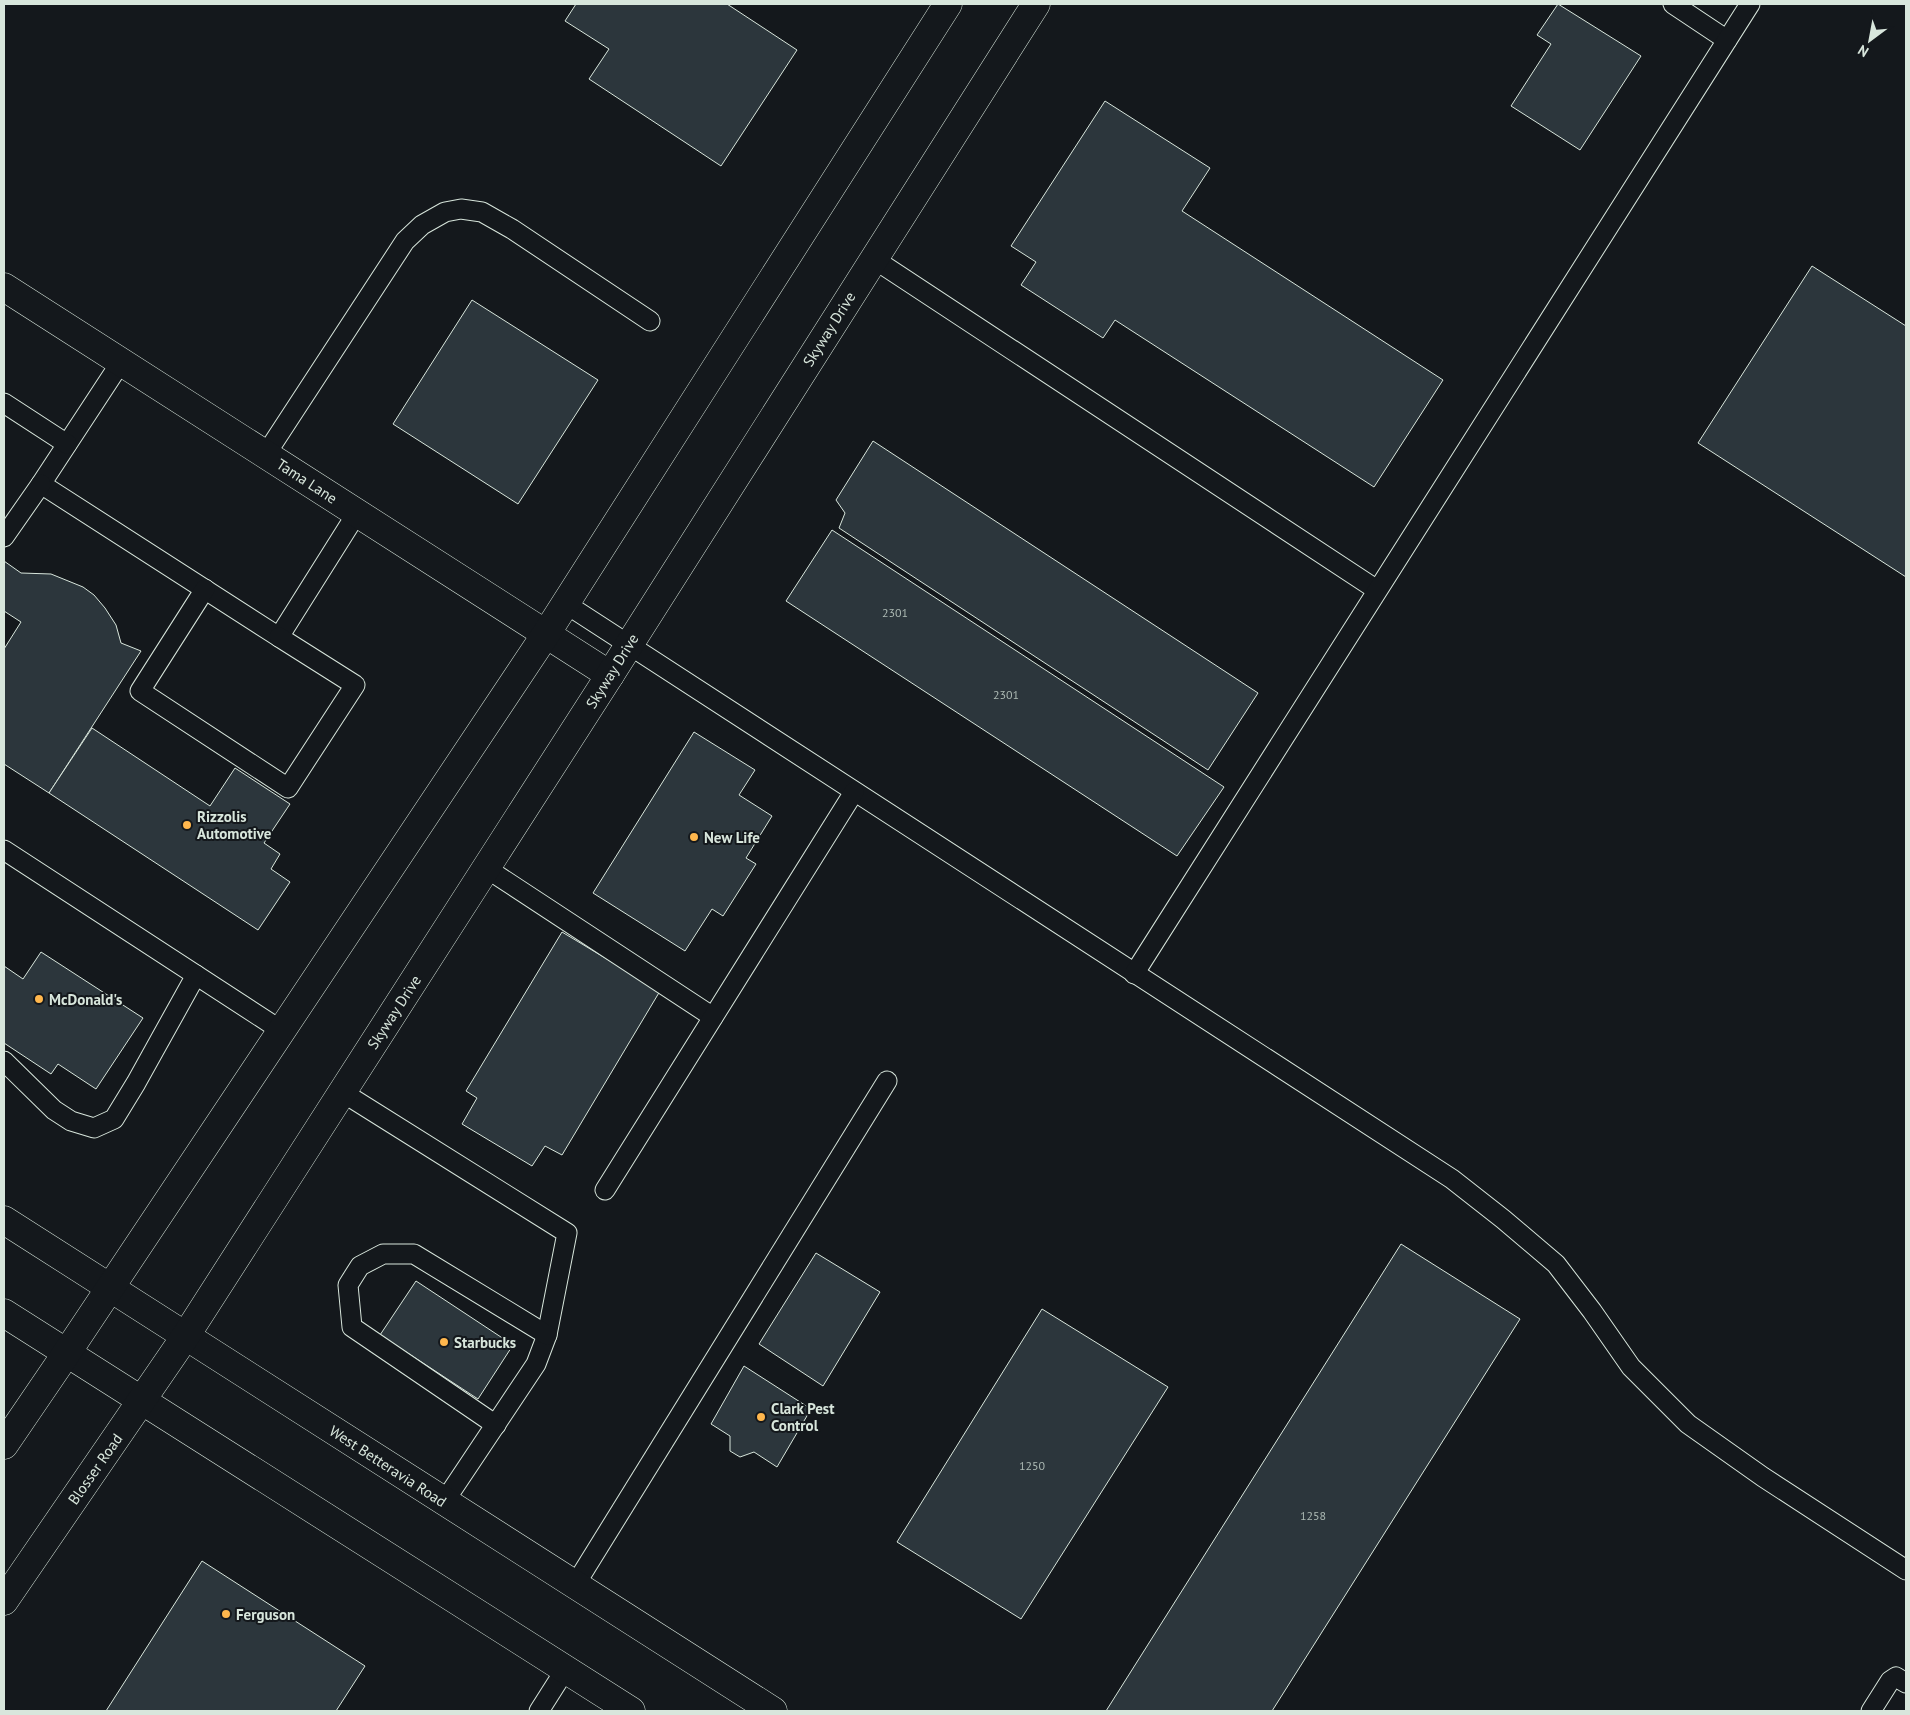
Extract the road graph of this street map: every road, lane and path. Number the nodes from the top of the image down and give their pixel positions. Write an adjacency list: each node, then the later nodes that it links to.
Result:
1 (948, 4): 18 (main road)
2 (1036, 4): 6 (main road, Skyway Drive)
3 (1673, 4): 5 (lane)
4 (1750, 4): 5 (lane)
5 (1727, 40): 17 (lane)
6 (874, 259): 17 (lane); 21 (main road, Skyway Drive)
7 (4, 287): 9 (main road, Tama Lane)
8 (650, 321): 12 (lane)
9 (121, 362): 11 (lane); 12 (main road, Tama Lane)
10 (4, 403): 11 (lane)
11 (67, 444): 13 (lane)
12 (266, 454): 14 (main road, Tama Lane)
13 (41, 484): 15 (lane); 16 (lane)
14 (357, 513): 19 (main road, Tama Lane); 20 (lane)
15 (4, 537)
16 (205, 589): 20 (lane); 20 (lane)
17 (1377, 590): 26 (lane)
18 (566, 604): 19 (main road); 21 (lane)
19 (546, 634): 22 (main road, Tama Lane); 29 (main road)
20 (279, 637)
21 (628, 646): 22 (main road, Skyway Drive); 23 (lane)
22 (610, 675): 25 (main road, Skyway Drive)
23 (854, 792): 26 (lane); 28 (lane)
24 (4, 850): 27 (lane)
25 (486, 868): 28 (lane); 32 (main road, Skyway Drive)
26 (1134, 974): 44 (lane)
27 (196, 975): 29 (lane); 30 (lane)
28 (713, 1017): 33 (lane)
29 (282, 1031): 35 (main road)
30 (4, 1061)
31 (886, 1081): 45 (lane)
32 (342, 1092): 37 (lane); 38 (main road, Skyway Drive)
33 (605, 1190)
34 (4, 1220): 35 (main road, West Betteravia Road)
35 (109, 1288): 38 (main road, West Betteravia Road); 39 (main road)
36 (4, 1313): 39 (main road)
37 (547, 1336): 41 (lane); 41 (lane)
38 (185, 1337): 40 (main road, Blosser Road); 43 (main road, West Betteravia Road)
39 (66, 1354): 40 (main road); 42 (main road)
40 (142, 1402): 46 (main road, Blosser Road); 47 (main road)
41 (496, 1425): 43 (lane)
42 (4, 1445)
43 (444, 1502): 45 (main road, West Betteravia Road)
44 (1906, 1570)
45 (575, 1585): 51 (main road, West Betteravia Road)
46 (4, 1601)
47 (565, 1670): 49 (lane); 50 (main road)
48 (1898, 1682): 52 (lane)
49 (539, 1711)
50 (631, 1711)
51 (773, 1711)
52 (1871, 1711)

